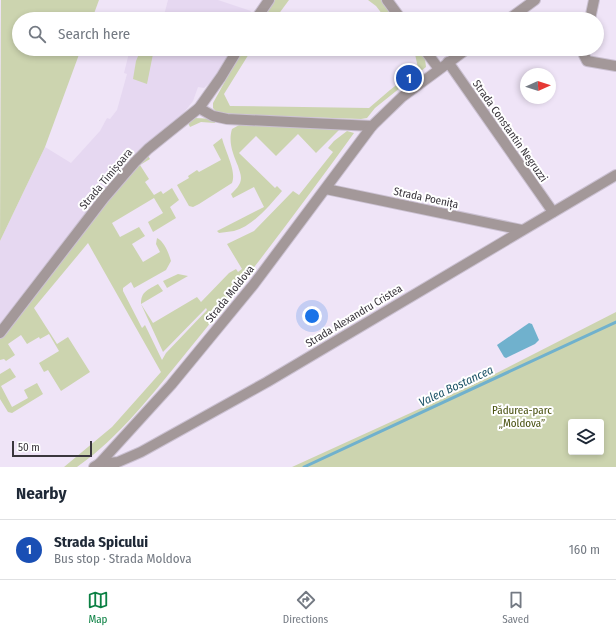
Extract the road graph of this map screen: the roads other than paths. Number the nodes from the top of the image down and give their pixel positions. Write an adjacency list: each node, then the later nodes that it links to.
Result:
1 (269, 0): 5 (street)
2 (387, 0): 6 (street)
3 (536, 0): 7 (street)
4 (594, 0): 8 (street)
5 (261, 12)
6 (396, 12)
7 (519, 12)
8 (591, 12)
9 (234, 56): 16 (street, Strada Timișoara)
10 (429, 56): 15 (street)
11 (457, 56): 13 (street, Strada Moldova)
12 (584, 56): 14 (street)
13 (448, 62): 15 (street, Strada Moldova); 20 (street, Strada Constantin Negruzzi)
14 (616, 66)
15 (439, 69): 17 (street, Strada Moldova)
16 (199, 108): 17 (street); 22 (street, Strada Timișoara)
17 (372, 126): 19 (street, Strada Moldova)
18 (616, 175): 20 (street, Strada Alexandru Cristea)
19 (326, 189): 21 (street, Strada Poenița); 23 (street, Strada Moldova)
20 (553, 212): 21 (street, Strada Alexandru Cristea)
21 (522, 230): 23 (street, Strada Alexandru Cristea)
22 (0, 333)
23 (96, 465)

